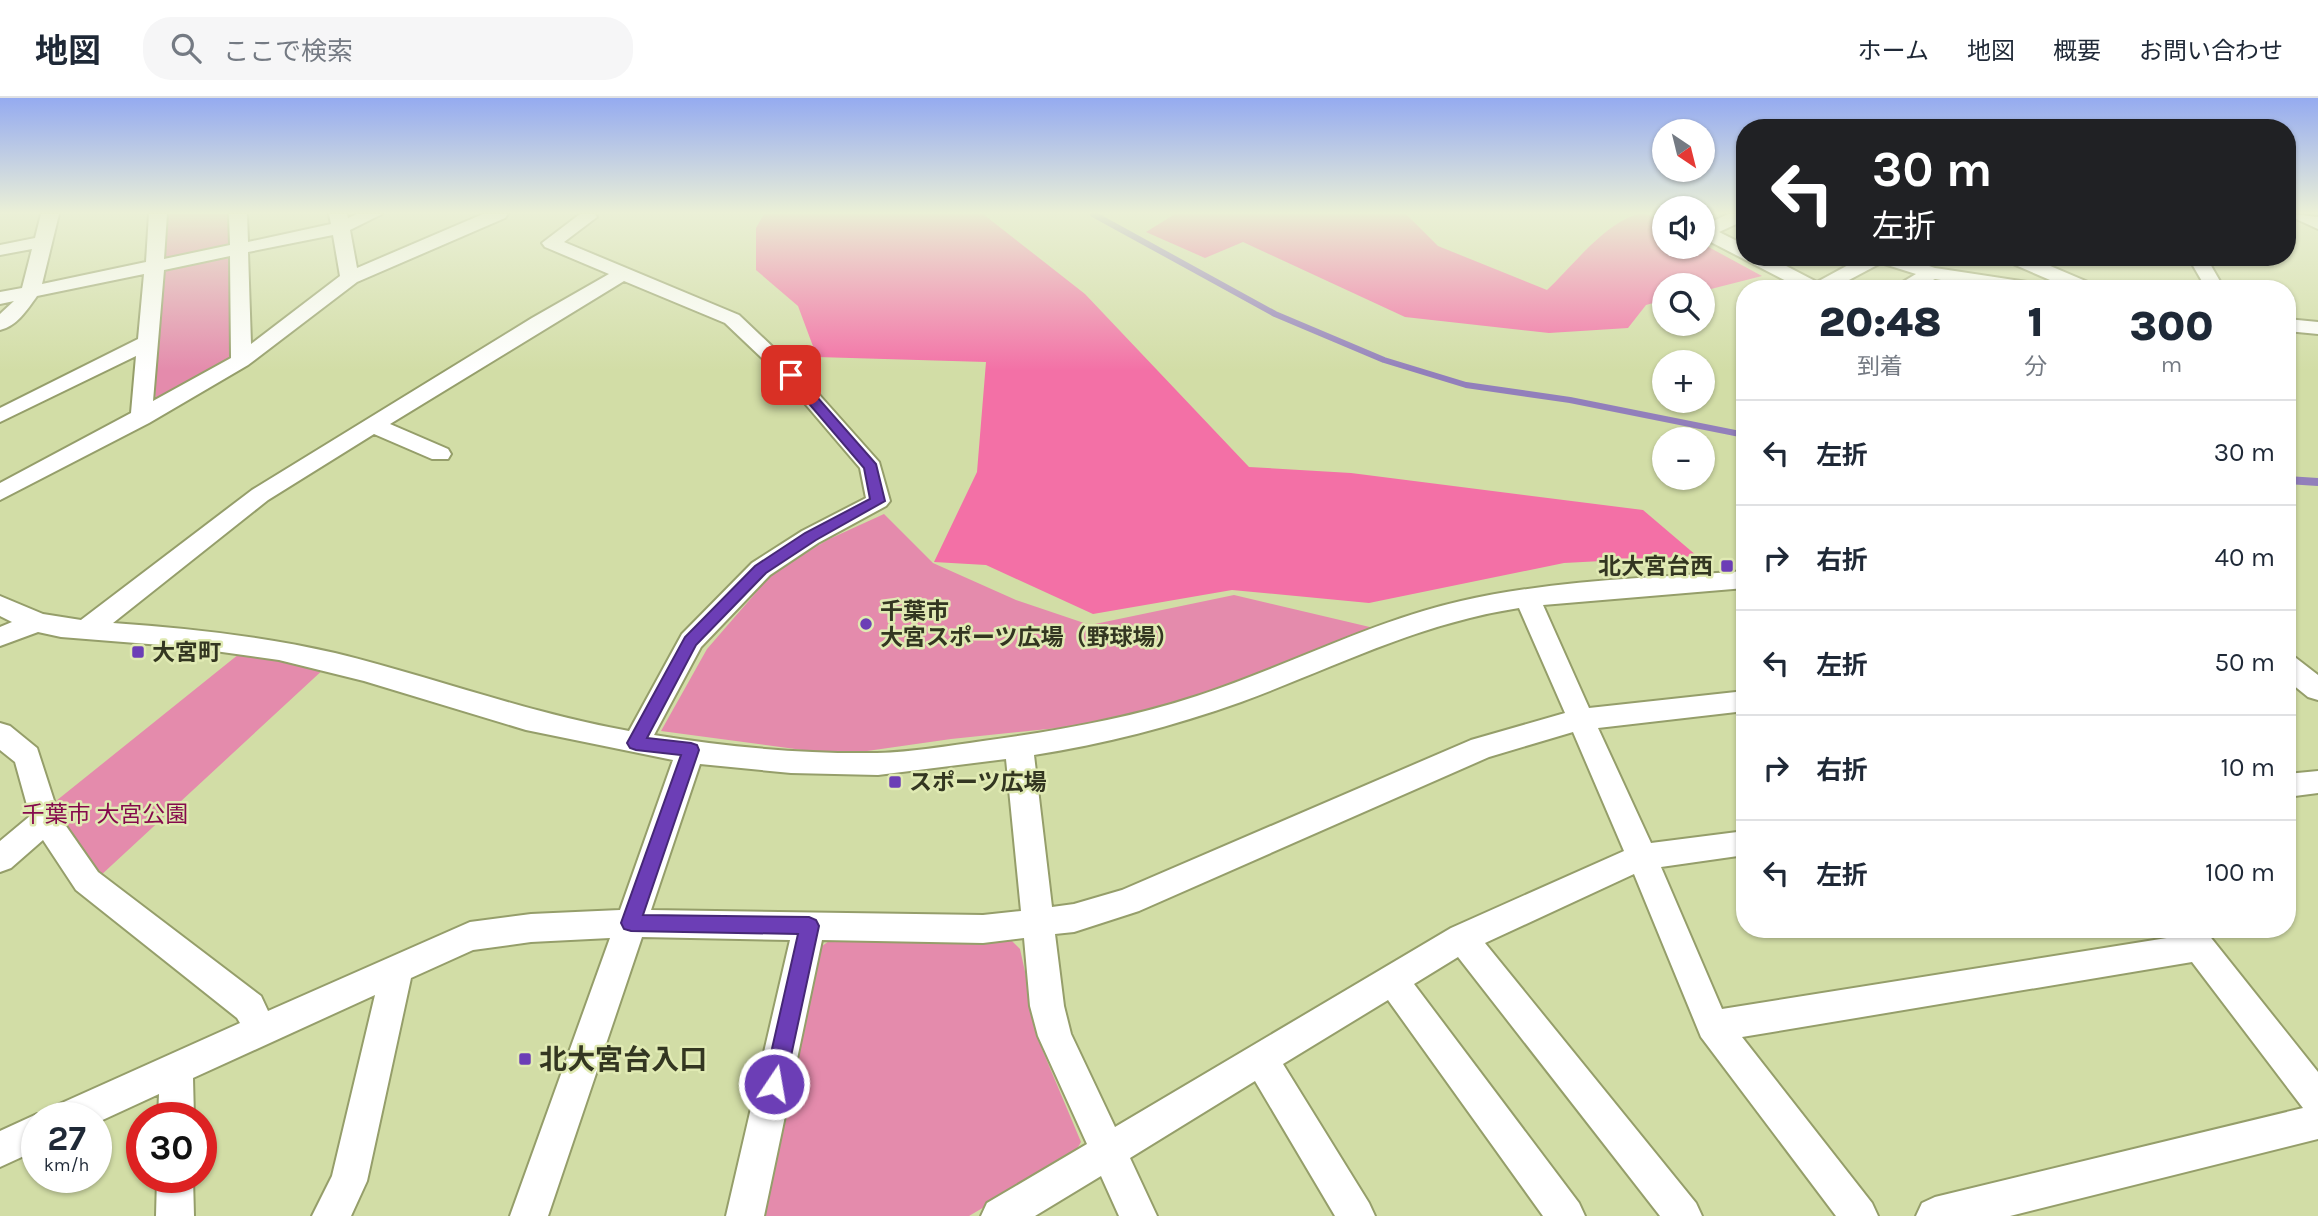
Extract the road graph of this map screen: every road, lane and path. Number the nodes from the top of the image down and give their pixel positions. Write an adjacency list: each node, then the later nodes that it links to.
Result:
1 (38, 266): 23 (street)
2 (160, 266): 12 (street)
3 (239, 266): 29 (street)
4 (348, 266): 16 (street)
5 (378, 266): 16 (street)
6 (607, 266): 14 (street)
7 (1772, 266): 13 (street)
8 (1779, 266): 13 (street)
9 (1862, 266): 18 (street)
10 (1910, 266): 15 (street)
11 (2034, 266): 22 (street)
12 (156, 267): 23 (street); 28 (street)
13 (1775, 268): 17 (street)
14 (624, 273): 32 (street); 46 (street)
15 (1932, 273): 19 (street); 20 (street); 21 (street)
16 (350, 278): 29 (street)
17 (1799, 280)
18 (1835, 280)
19 (1918, 280)
20 (1927, 280)
21 (1963, 280)
22 (2067, 280)
23 (30, 292): 24 (street); 25 (street)
24 (0, 298)
25 (0, 324)
26 (2296, 326): 27 (street)
27 (2318, 328)
28 (146, 343): 30 (street); 31 (street)
29 (241, 361): 31 (street)
30 (0, 416)
31 (141, 418): 34 (street)
32 (373, 425): 33 (street); 39 (street)
33 (440, 454)
34 (0, 493)
35 (1736, 580): 36 (street)
36 (1527, 598): 44 (street); 47 (street)
37 (0, 605): 38 (street)
38 (36, 622): 39 (street); 40 (street)
39 (86, 630): 46 (street)
40 (0, 637)
41 (2296, 672): 42 (street)
42 (2318, 690)
43 (1736, 702): 44 (street)
44 (1581, 719): 53 (street); 56 (street)
45 (2, 739): 51 (street)
46 (636, 743): 48 (street)
47 (1019, 747): 48 (street); 56 (street)
48 (691, 750): 55 (street)
49 (2318, 782): 50 (street)
50 (2296, 785)
51 (46, 820): 54 (street); 63 (street)
52 (1736, 844): 53 (street)
53 (1642, 857): 58 (street); 62 (street)
54 (0, 859)
55 (631, 923): 57 (street); 60 (street); 76 (street)
56 (1038, 924): 57 (street); 72 (street)
57 (809, 926): 77 (street)
58 (1462, 937): 61 (street); 82 (street)
59 (2192, 938): 62 (street); 66 (street)
60 (397, 968): 63 (street); 75 (street)
61 (1393, 981): 64 (street); 81 (street)
62 (1713, 1026): 83 (street)
63 (260, 1030): 65 (street)
64 (1262, 1060): 72 (street); 80 (street)
65 (177, 1068): 67 (street); 68 (street)
66 (2318, 1100)
67 (102, 1102)
68 (176, 1102)
69 (2318, 1122): 84 (street)
70 (21, 1139): 71 (street)
71 (0, 1149)
72 (1108, 1151): 78 (street); 79 (street)
73 (175, 1193): 74 (street)
74 (175, 1216)
75 (331, 1216)
76 (530, 1216)
77 (745, 1216)
78 (1000, 1216)
79 (1138, 1216)
80 (1356, 1216)
81 (1566, 1216)
82 (1683, 1216)
83 (1859, 1216)
84 (1934, 1216)

